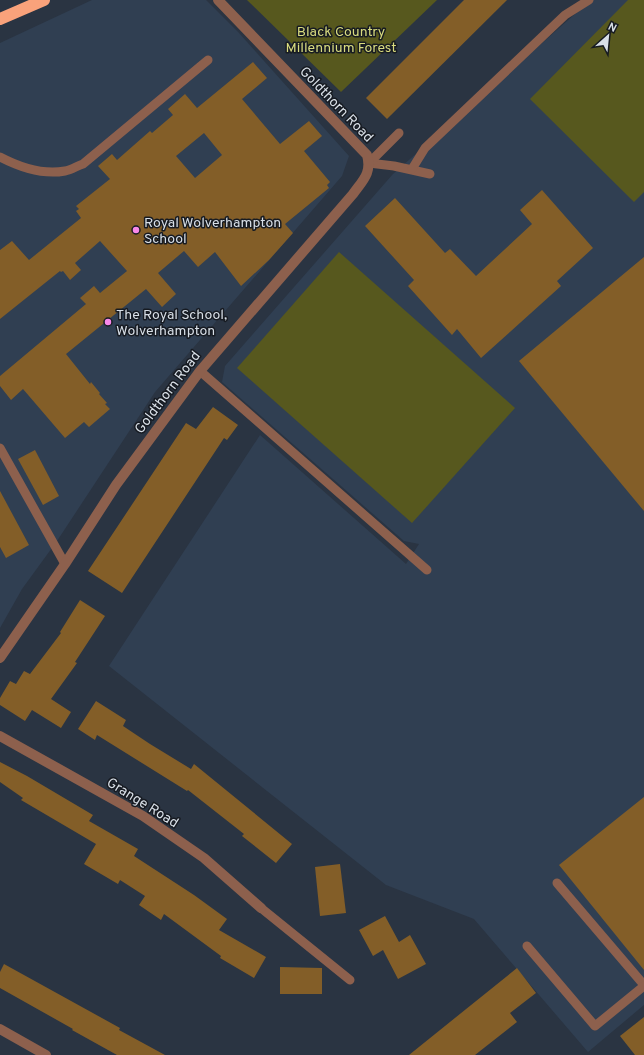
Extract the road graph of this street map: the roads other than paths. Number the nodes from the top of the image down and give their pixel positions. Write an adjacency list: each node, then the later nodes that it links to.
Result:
1 (44, 0): 4 (highway)
2 (218, 0): 8 (street, Goldthorn Road)
3 (589, 0): 9 (lane)
4 (0, 19)
5 (208, 60): 7 (lane)
6 (399, 133): 8 (lane)
7 (0, 157)
8 (369, 163): 9 (lane); 11 (street, Goldthorn Road)
9 (412, 169): 10 (lane)
10 (430, 174)
11 (200, 371): 13 (street, Goldthorn Road); 14 (lane)
12 (0, 448): 13 (lane)
13 (65, 564): 15 (street, Goldthorn Road)
14 (427, 570)
15 (0, 658)
16 (0, 736): 18 (street, Grange Road)
17 (557, 883): 21 (lane)
18 (261, 908): 20 (lane)
19 (527, 946): 21 (lane)
20 (350, 980)
21 (644, 985)
22 (0, 1029): 23 (street)
23 (46, 1055)

